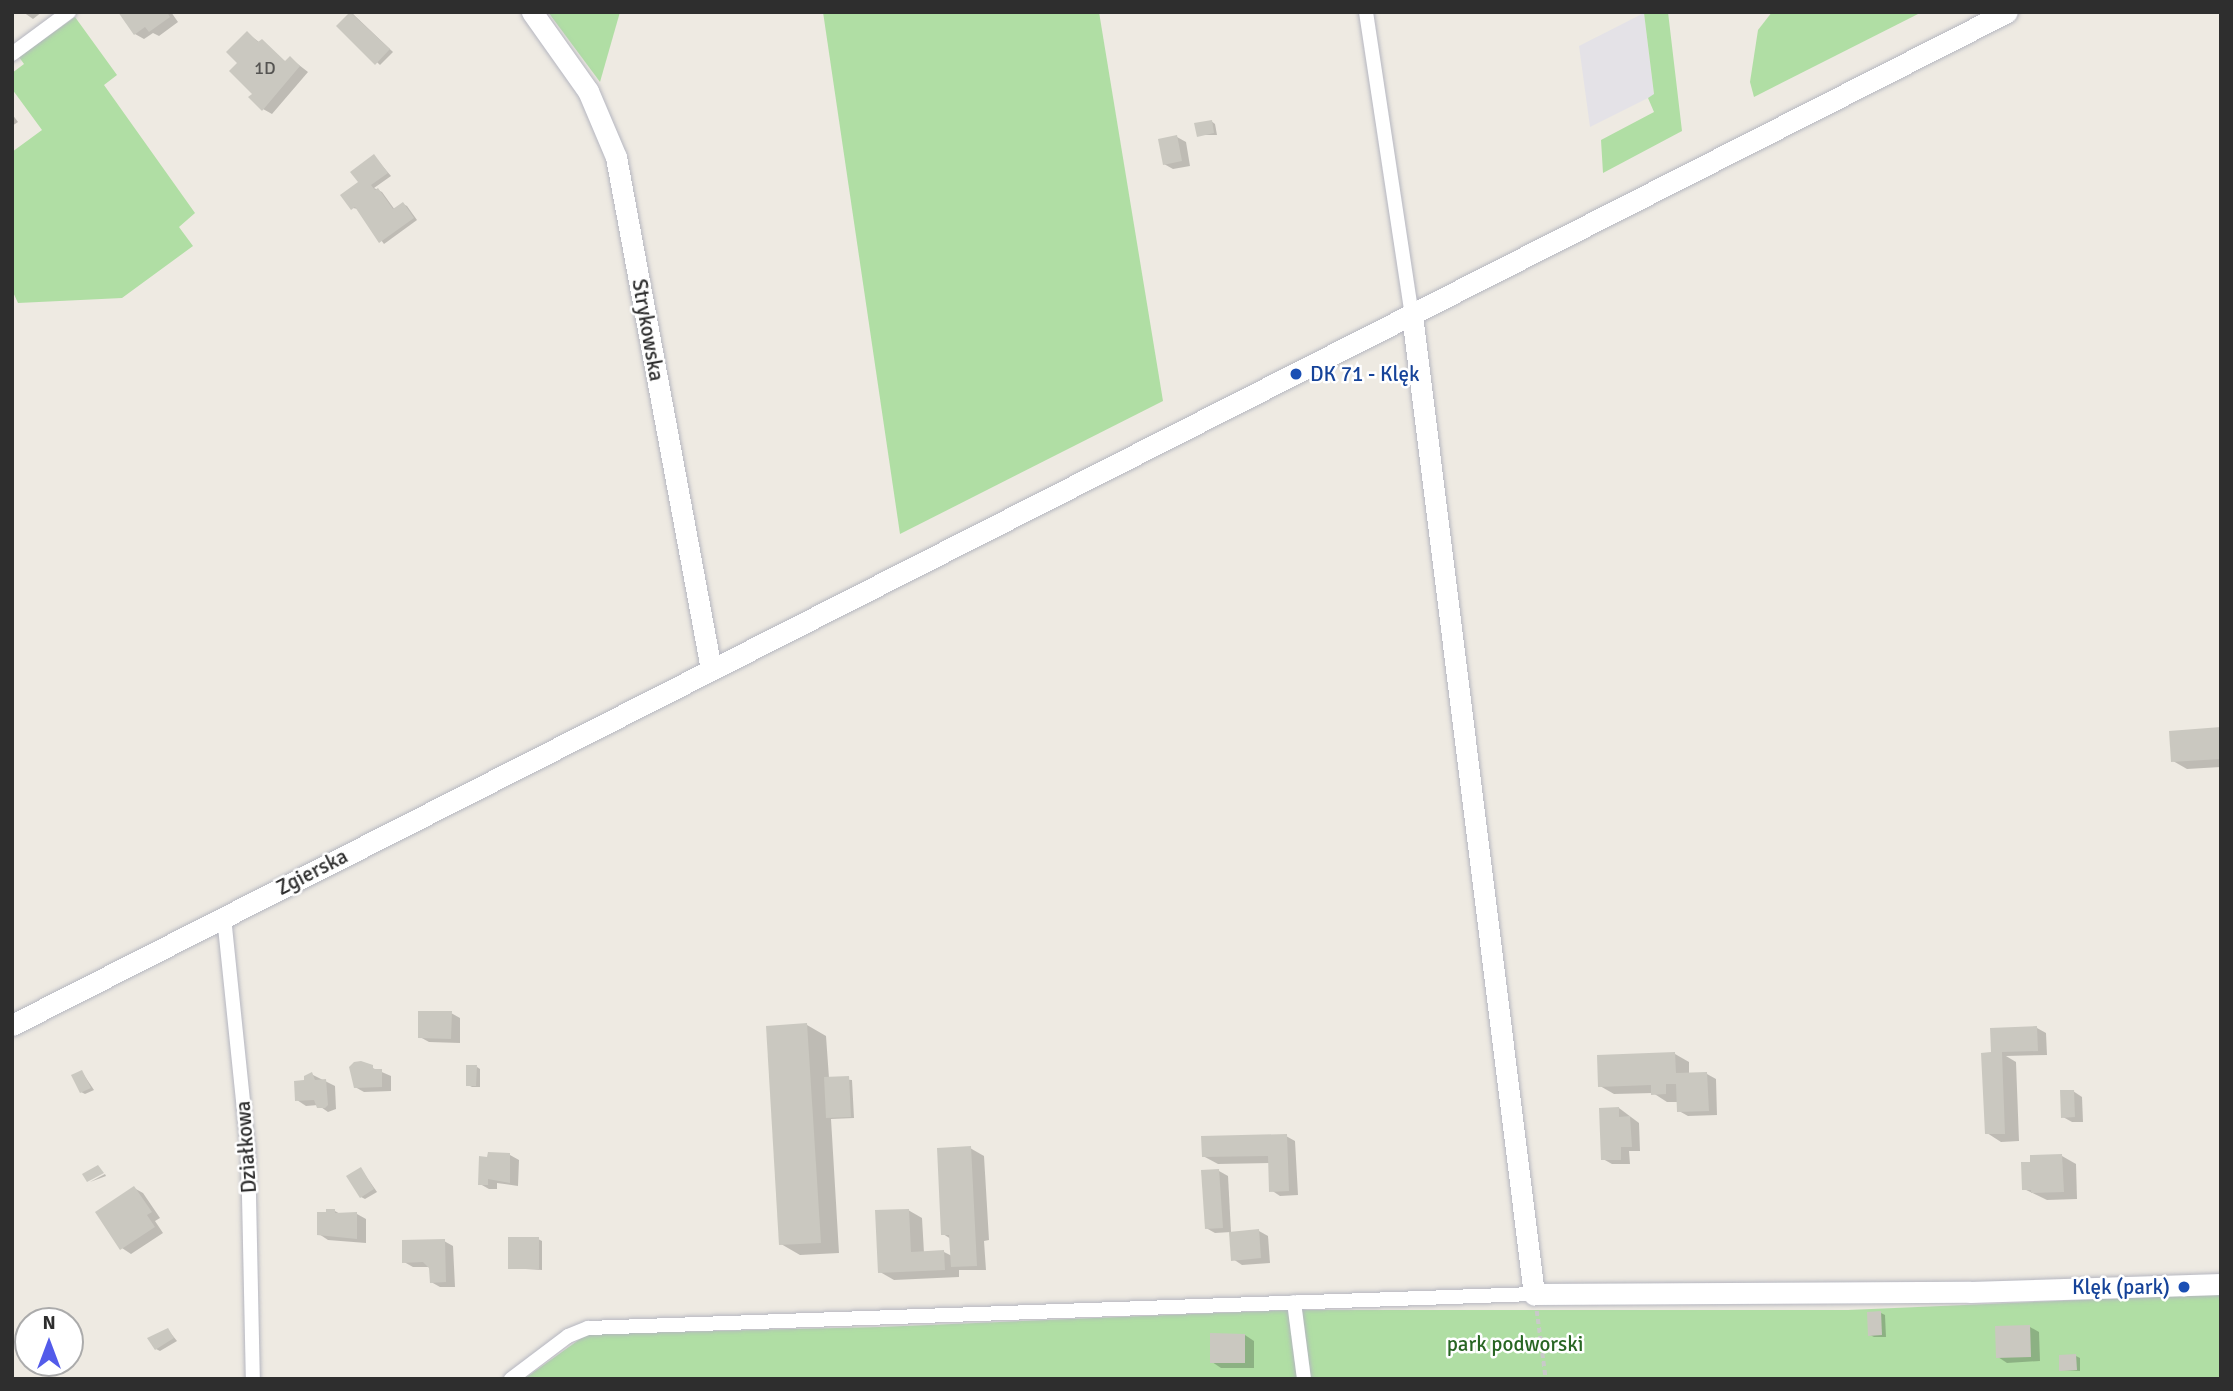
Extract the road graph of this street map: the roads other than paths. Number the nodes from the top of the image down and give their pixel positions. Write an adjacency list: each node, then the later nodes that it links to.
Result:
1 (69, 12): 5 (street)
2 (532, 12): 7 (street, Strykowska)
3 (1366, 12): 6 (street)
4 (2007, 12): 6 (street, Zgierska)
5 (12, 54)
6 (1412, 315): 7 (street, Zgierska); 11 (street)
7 (711, 669): 8 (street, Zgierska)
8 (224, 917): 9 (street, Zgierska); 13 (street, Działkowa)
9 (12, 1025)
10 (2221, 1284): 11 (street)
11 (1534, 1294): 12 (street)
12 (1294, 1302): 14 (street); 15 (street)
13 (253, 1379)
14 (511, 1379)
15 (1304, 1379)

